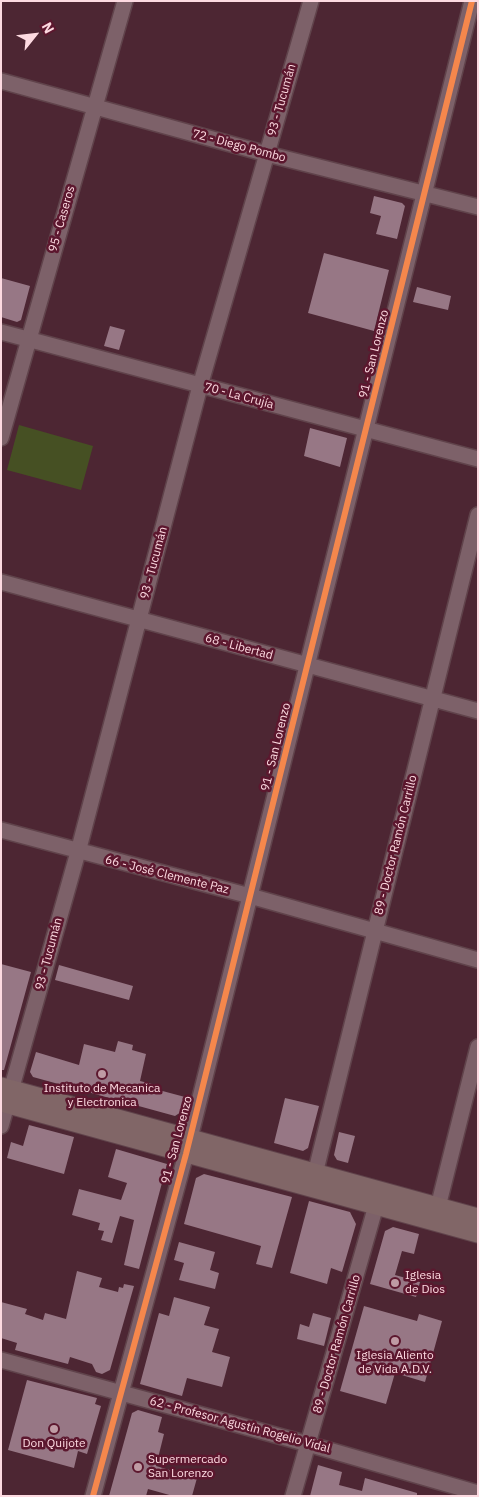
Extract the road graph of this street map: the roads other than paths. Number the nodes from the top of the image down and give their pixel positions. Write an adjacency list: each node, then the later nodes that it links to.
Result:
1 (125, 1): 5 (street, 95 - Caseros)
2 (311, 1): 6 (street, 93 - Tucumán)
3 (472, 1): 7 (street, 91 - San Lorenzo)
4 (1, 80): 5 (street, 72 - Diego Pombo)
5 (94, 105): 6 (street, 72 - Diego Pombo); 10 (street, 95 - Caseros)
6 (267, 154): 7 (street, 72 - Diego Pombo); 11 (street, 93 - Tucumán)
7 (424, 195): 8 (street, 72 - Diego Pombo); 12 (street, 91 - San Lorenzo)
8 (478, 207)
9 (1, 332): 10 (street, 70 - La Crujía)
10 (27, 339): 11 (street, 70 - La Crujía); 13 (street, 95 - Caseros)
11 (200, 386): 12 (street, 70 - La Crujía); 17 (street, 93 - Tucumán)
12 (367, 430): 14 (street, 70 - La Crujía); 18 (street, 91 - San Lorenzo)
13 (1, 438)
14 (478, 459)
15 (478, 515): 19 (street, 89 - Doctor Ramón Carrillo)
16 (1, 582): 17 (street, 68 - Libertad)
17 (139, 621): 18 (street, 68 - Libertad); 22 (street, 93 - Tucumán)
18 (308, 665): 19 (street, 68 - Libertad); 23 (street, 91 - San Lorenzo)
19 (433, 699): 20 (street, 68 - Libertad); 24 (street, 89 - Doctor Ramón Carrillo)
20 (478, 711)
21 (1, 830): 22 (street, 66 - José Clemente Paz)
22 (78, 852): 23 (street, 66 - José Clemente Paz); 27 (street, 93 - Tucumán)
23 (250, 896): 24 (street, 66 - José Clemente Paz); 29 (street, 91 - San Lorenzo)
24 (374, 932): 25 (street, 66 - José Clemente Paz); 30 (street, 89 - Doctor Ramón Carrillo)
25 (478, 960)
26 (478, 1047): 32 (street)
27 (6, 1096): 28 (street, 93 - Tucumán); 29 (main road)
28 (1, 1126)
29 (187, 1147): 30 (main road); 31 (main road); 36 (street, 91 - San Lorenzo)
30 (315, 1174): 31 (main road)
31 (378, 1198): 32 (main road); 34 (main road); 37 (street, 89 - Doctor Ramón Carrillo)
32 (438, 1207): 33 (main road)
33 (478, 1218)
34 (478, 1233)
35 (1, 1360): 36 (street, 62 - Profesor Agustín Rogelio Vidal)
36 (120, 1393): 37 (street, 62 - Profesor Agustín Rogelio Vidal); 39 (street, 91 - San Lorenzo)
37 (308, 1444): 38 (street, 62 - Profesor Agustín Rogelio Vidal); 40 (street, 89 - Doctor Ramón Carrillo)
38 (478, 1493)
39 (93, 1496)
40 (293, 1496)

